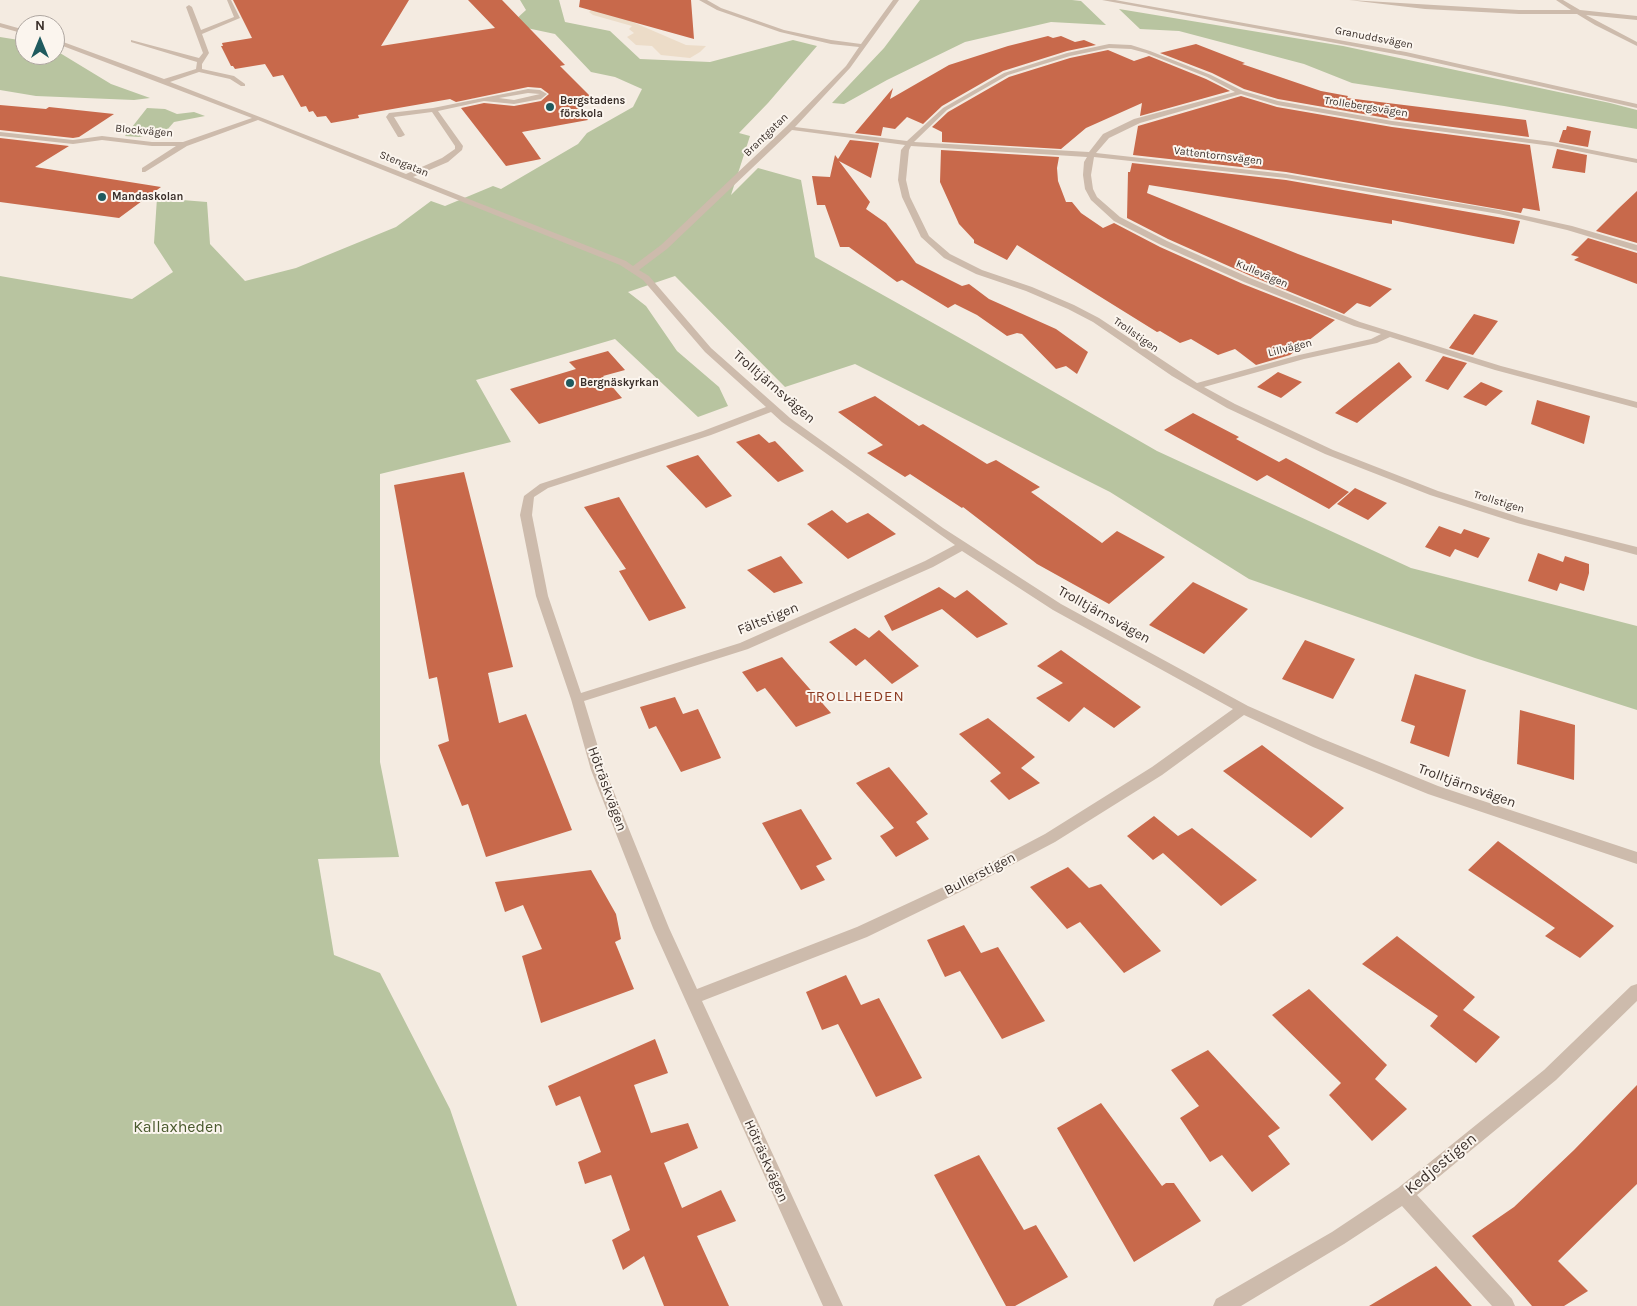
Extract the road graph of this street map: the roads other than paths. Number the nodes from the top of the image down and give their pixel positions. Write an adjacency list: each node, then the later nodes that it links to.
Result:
1 (702, 0): 16 (street)
2 (896, 0): 16 (street, Brantgatan)
3 (1105, 0): 24 (street, Granuddsvägen)
4 (1352, 0): 8 (street)
5 (1559, 0): 8 (street)
6 (229, 1): 12 (street)
7 (189, 8): 12 (street)
8 (1578, 12): 9 (street); 14 (street)
9 (1637, 18)
10 (0, 25): 11 (street)
11 (15, 29)
12 (199, 33): 18 (street)
13 (133, 41): 18 (street)
14 (1637, 44)
15 (65, 45): 20 (street, Stengatan)
16 (864, 46): 27 (street, Brantgatan)
17 (1101, 47): 22 (street, Trollebergsvägen); 31 (street, Trollstigen)
18 (201, 61): 19 (street)
19 (199, 70): 20 (street); 21 (street)
20 (165, 81): 26 (street, Stengatan)
21 (243, 85)
22 (1241, 92): 32 (street); 33 (street, Trollebergsvägen)
23 (484, 99): 23 (street); 25 (street)
24 (1637, 106)
25 (434, 110): 29 (street); 35 (street)
26 (258, 118): 30 (street); 35 (street, Stengatan)
27 (790, 128): 31 (street, Vattentornsvägen); 37 (street, Brantgatan)
28 (0, 134): 30 (street, Blockvägen)
29 (401, 136)
30 (184, 144): 34 (street)
31 (910, 144): 32 (street, Vattentornsvägen); 39 (street, Trollstigen)
32 (1091, 155): 36 (street, Vattentornsvägen); 38 (street, Kullevägen)
33 (1637, 161)
34 (145, 170)
35 (405, 177): 37 (street, Stengatan)
36 (1637, 248)
37 (634, 269): 41 (street, Trolltjärnsvägen)
38 (1390, 334): 39 (street, Lillvägen); 40 (street, Kullevägen)
39 (1196, 386): 43 (street, Trollstigen)
40 (1637, 405)
41 (772, 408): 42 (street, Trolltjärnsvägen); 44 (street, Höträskvägen)
42 (962, 546): 44 (street, Fältstigen); 45 (street, Trolltjärnsvägen)
43 (1637, 550)
44 (577, 699): 48 (street, Höträskvägen)
45 (1243, 709): 46 (street, Trolltjärnsvägen); 48 (street, Bullerstigen)
46 (1637, 858)
47 (1637, 991): 49 (street, Kedjestigen)
48 (693, 997): 50 (street, Höträskvägen)
49 (1404, 1194): 51 (street, Kedjestigen); 52 (street)
50 (833, 1306)
51 (1223, 1306)
52 (1505, 1306)

